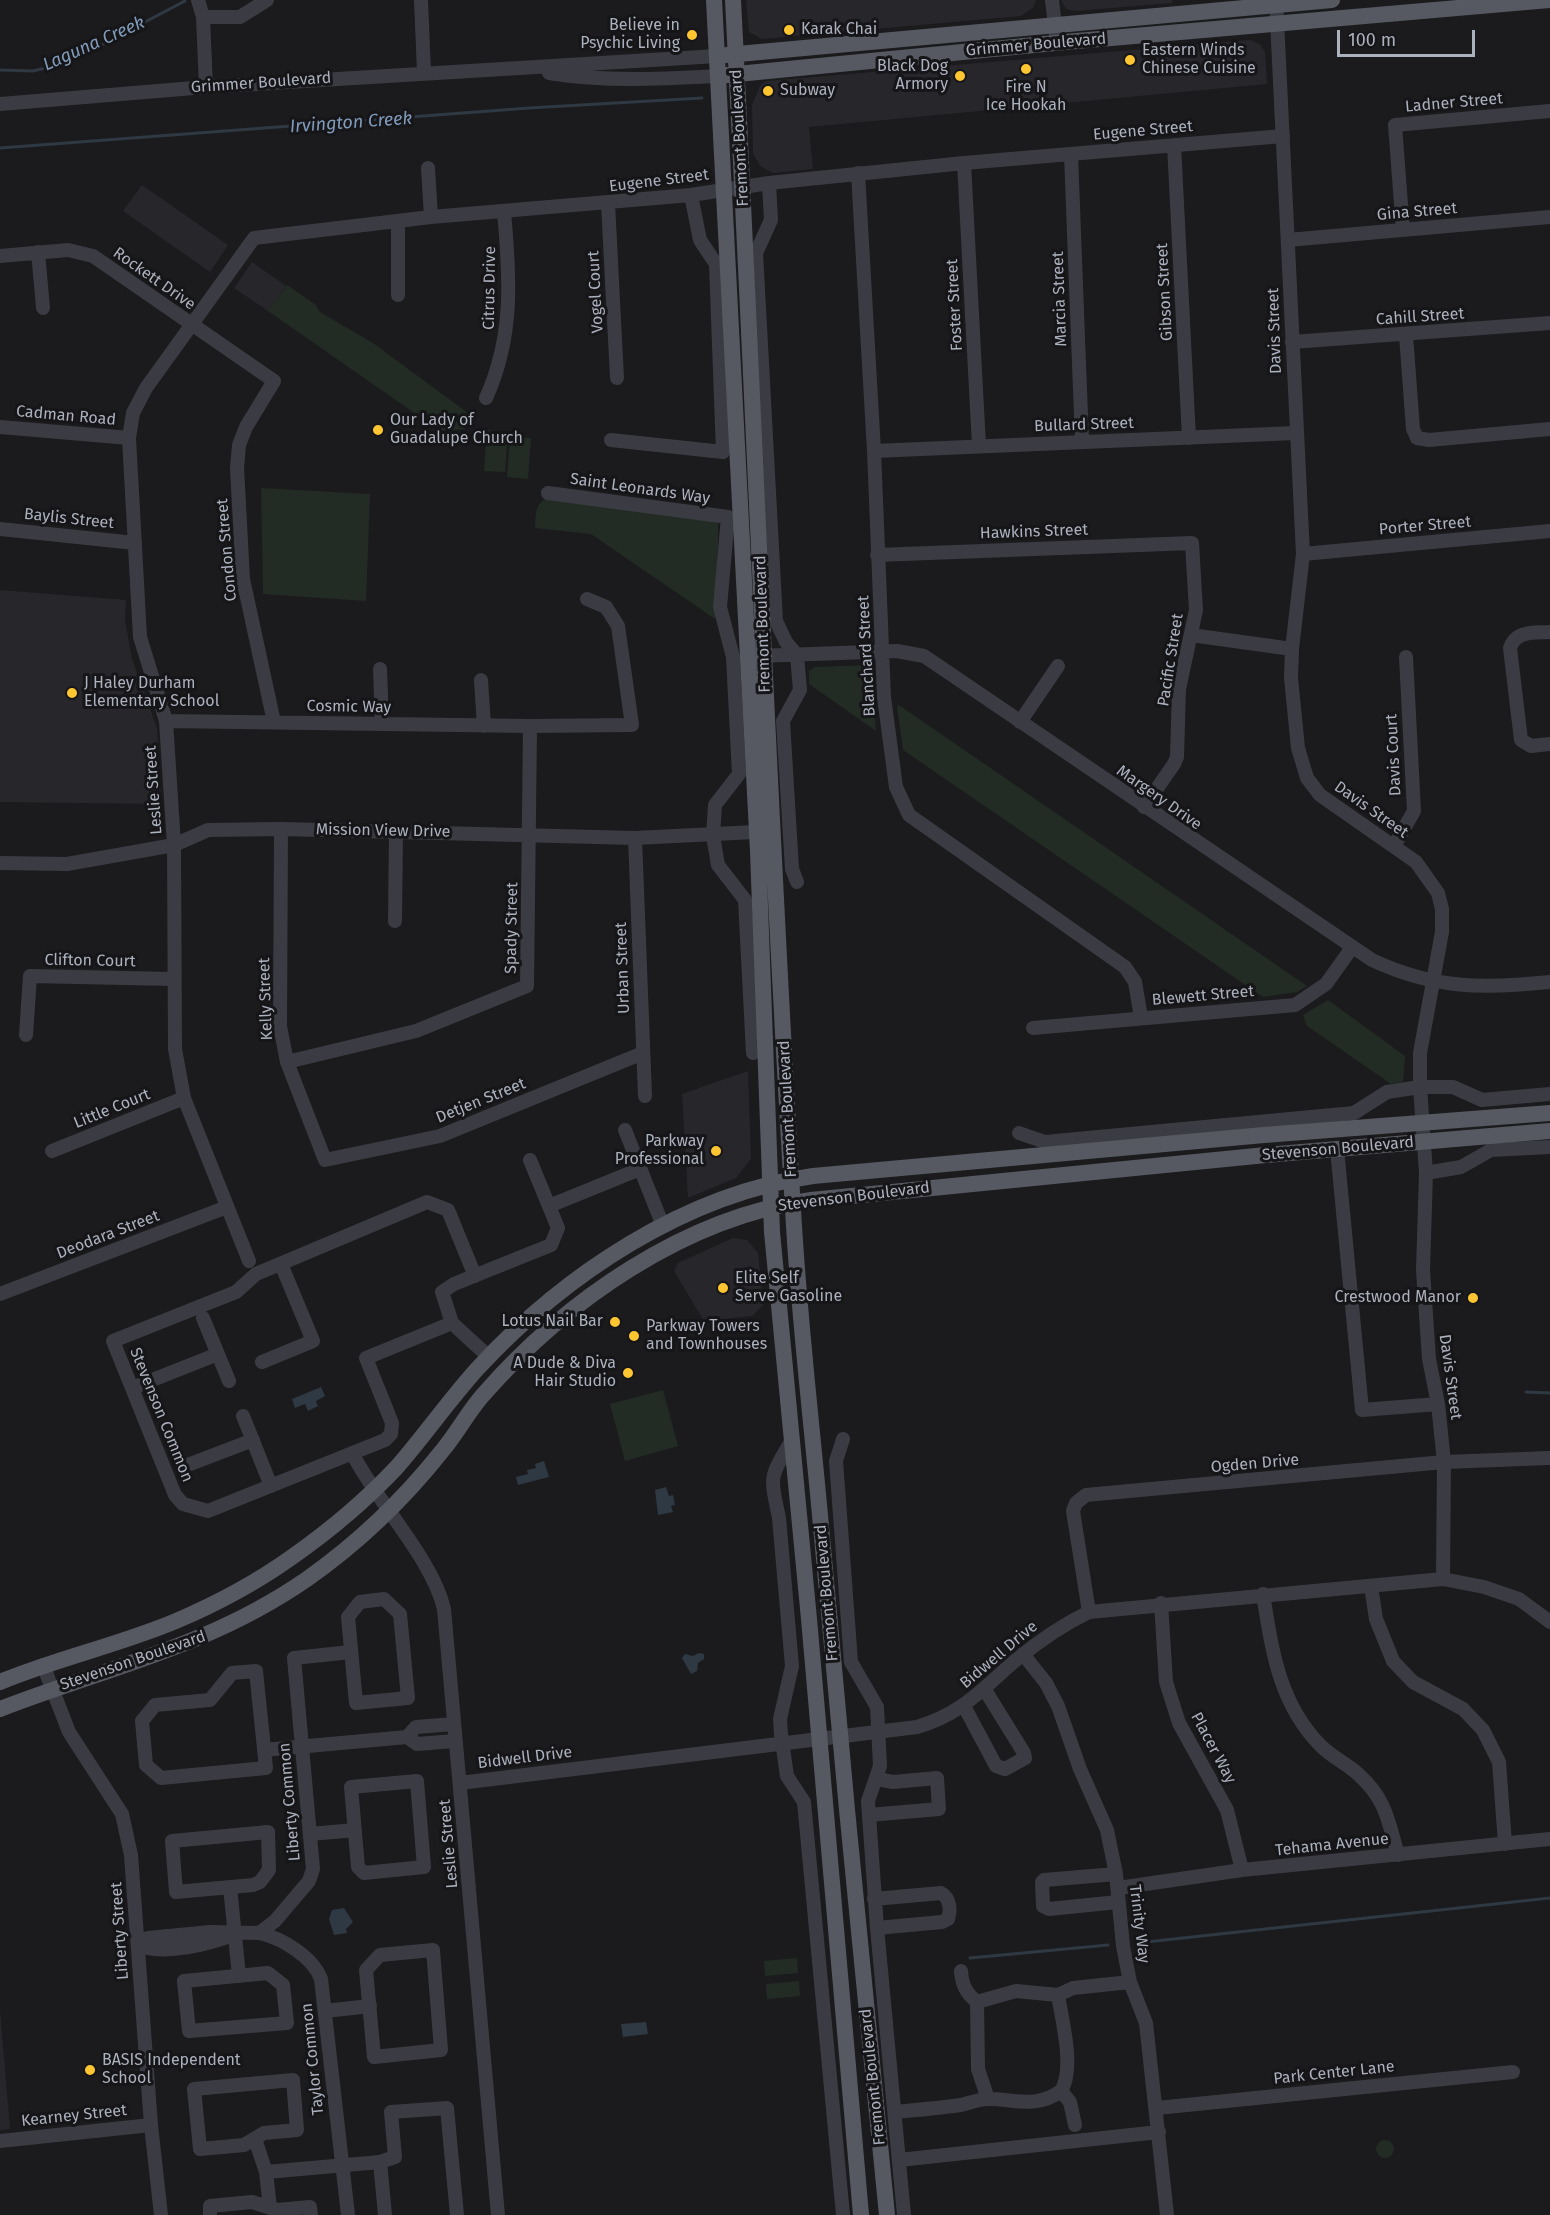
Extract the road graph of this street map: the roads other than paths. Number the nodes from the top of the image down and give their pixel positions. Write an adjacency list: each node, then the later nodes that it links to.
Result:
1 (198, 0): 11 (street)
2 (267, 0): 11 (street)
3 (421, 0): 17 (street)
4 (714, 0): 15 (main road, Fremont Boulevard)
5 (733, 0): 14 (main road, Fremont Boulevard)
6 (1052, 0): 12 (street)
7 (1332, 0): 10 (main road, Grimmer Boulevard)
8 (1550, 0): 9 (main road, Grimmer Boulevard)
9 (1518, 2): 10 (main road, Grimmer Boulevard)
10 (1276, 10): 12 (main road, Grimmer Boulevard); 13 (main road, Grimmer Boulevard); 23 (street, Davis Street)
11 (202, 17): 20 (street)
12 (1054, 24): 13 (street); 14 (main road, Grimmer Boulevard)
13 (1057, 43): 18 (main road, Grimmer Boulevard)
14 (736, 54): 15 (main road, Grimmer Boulevard); 18 (main road, Fremont Boulevard)
15 (717, 56): 16 (street, Grimmer Boulevard); 19 (main road, Fremont Boulevard)
16 (523, 69): 17 (street, Grimmer Boulevard); 19 (street, Grimmer Boulevard)
17 (424, 72): 20 (street, Grimmer Boulevard)
18 (737, 74): 19 (main road, Grimmer Boulevard); 30 (main road, Fremont Boulevard)
19 (717, 75): 31 (main road, Fremont Boulevard)
20 (206, 87): 21 (street, Grimmer Boulevard)
21 (0, 104)
22 (1550, 111): 38 (street, Ladner Street)
23 (1283, 136): 24 (street, Eugene Street); 39 (street, Davis Street)
24 (1174, 145): 25 (street, Eugene Street); 55 (street, Gibson Street)
25 (1071, 154): 26 (street, Eugene Street); 57 (street, Marcia Street)
26 (964, 163): 28 (street, Eugene Street); 58 (street, Foster Street)
27 (428, 168): 36 (street)
28 (858, 173): 29 (street, Eugene Street); 59 (street, Blanchard Street)
29 (769, 183): 30 (street, Eugene Street); 73 (street, Fremont Boulevard)
30 (743, 187): 31 (street, Eugene Street); 75 (main road, Fremont Boulevard)
31 (724, 190): 32 (street, Eugene Street); 74 (main road, Fremont Boulevard)
32 (691, 195): 33 (street, Eugene Street); 56 (street)
33 (608, 203): 34 (street, Eugene Street); 48 (street, Vogel Court)
34 (504, 212): 36 (street, Eugene Street); 50 (street, Citrus Drive)
35 (1550, 217): 38 (street, Gina Street)
36 (431, 218): 37 (street, Eugene Street)
37 (398, 221): 42 (street); 45 (street, Eugene Street)
38 (1403, 230): 39 (street, Gina Street)
39 (1288, 240): 47 (street, Davis Street)
40 (38, 252): 41 (street, Rockett Drive); 43 (street); 45 (street, Rockett Drive)
41 (0, 256)
42 (398, 295)
43 (42, 308)
44 (1550, 323): 46 (street, Cahill Street)
45 (191, 325): 49 (street, Rockett Drive); 54 (street, Leslie Street)
46 (1406, 335): 47 (street, Cahill Street); 52 (street)
47 (1292, 342): 53 (street, Davis Street)
48 (617, 378)
49 (274, 381): 81 (street, Condon Street)
50 (486, 398)
51 (0, 427): 54 (street, Cadman Road)
52 (1550, 429)
53 (1295, 433): 55 (street, Bullard Street); 66 (street, Davis Street)
54 (129, 438): 64 (street, Leslie Street)
55 (1189, 438): 57 (street, Bullard Street)
56 (611, 440)
57 (1082, 442): 58 (street, Bullard Street)
58 (979, 446): 59 (street, Bullard Street)
59 (874, 451): 67 (street, Blanchard Street)
60 (548, 493): 61 (street, Saint Leonards Way)
61 (728, 517): 92 (street, Fremont Boulevard)
62 (0, 529): 64 (street, Baylis Street)
63 (1550, 531): 66 (street, Porter Street)
64 (135, 543): 80 (street, Leslie Street)
65 (1192, 543): 67 (street, Hawkins Street); 70 (street, Pacific Street)
66 (1303, 554): 71 (street, Davis Street)
67 (878, 555): 72 (street, Blanchard Street)
68 (587, 598): 85 (street, Cosmic Way)
69 (1550, 632): 86 (street)
70 (1191, 635): 71 (street); 87 (street, Pacific Street)
71 (1292, 649): 95 (street, Davis Street)
72 (882, 652): 73 (street, Margery Drive); 82 (street, Margery Drive); 103 (street, Blanchard Street)
73 (797, 655): 75 (street, Margery Drive); 97 (street, Fremont Boulevard)
74 (748, 656): 75 (street, Margery Drive); 90 (main road, Fremont Boulevard)
75 (765, 656): 90 (main road, Fremont Boulevard)
76 (1406, 657): 95 (street, Davis Court)
77 (1058, 666): 82 (street)
78 (380, 669): 83 (street)
79 (481, 680): 84 (street)
80 (166, 721): 81 (street, Cosmic Way); 94 (street, Leslie Street)
81 (274, 722): 83 (street, Cosmic Way)
82 (1020, 722): 87 (street, Margery Drive)
83 (382, 724): 84 (street, Cosmic Way)
84 (484, 726): 85 (street, Cosmic Way)
85 (530, 726): 91 (street, Spady Street)
86 (1550, 744)
87 (1144, 807): 99 (street, Margery Drive)
88 (281, 829): 89 (street, Mission View Drive); 94 (street, Mission View Drive); 108 (street, Kelly Street)
89 (396, 832): 91 (street, Mission View Drive); 98 (street)
90 (763, 832): 92 (street, Mission View Drive); 126 (main road, Fremont Boulevard); 127 (main road, Fremont Boulevard)
91 (530, 834): 93 (street, Mission View Drive); 108 (street, Spady Street)
92 (713, 836): 93 (street, Mission View Drive); 107 (street, Fremont Boulevard)
93 (635, 838): 106 (street, Urban Street)
94 (174, 845): 96 (street, Mission View Drive); 100 (street, Leslie Street)
95 (1394, 846): 101 (street, Davis Street)
96 (0, 863)
97 (797, 882)
98 (395, 921)
99 (1351, 949): 101 (street, Margery Drive); 103 (street, Blewett Street)
100 (173, 979): 105 (street, Clifton Court); 112 (street, Leslie Street)
101 (1434, 982): 102 (street, Margery Drive); 109 (street, Davis Street)
102 (1550, 982)
103 (1141, 1017): 104 (street, Blewett Street)
104 (1033, 1028)
105 (26, 1035)
106 (643, 1053): 111 (street, Urban Street); 122 (street, Detjen Street)
107 (753, 1053)
108 (287, 1062): 122 (street, Kelly Street)
109 (1420, 1087): 110 (street, Stevenson Boulevard); 114 (street, Davis Street); 117 (street, Stevenson Boulevard)
110 (1550, 1094)
111 (645, 1096)
112 (184, 1098): 121 (street, Little Court); 130 (street, Leslie Street)
113 (1550, 1113): 114 (main road, Stevenson Boulevard)
114 (1423, 1124): 118 (street, Davis Street); 126 (main road, Stevenson Boulevard)
115 (625, 1130): 124 (street)
116 (1550, 1131): 118 (main road, Stevenson Boulevard)
117 (1019, 1133)
118 (1423, 1141): 120 (main road, Stevenson Boulevard); 125 (street, Davis Street)
119 (1550, 1147): 125 (street, Stevenson Boulevard)
120 (1337, 1149): 128 (main road, Stevenson Boulevard); 144 (street)
121 (52, 1151)
122 (325, 1160)
123 (530, 1160): 129 (street)
124 (640, 1169): 129 (street); 132 (street)
125 (1426, 1173): 144 (street, Davis Street)
126 (792, 1179): 127 (main road, Stevenson Boulevard); 128 (main road, Fremont Boulevard)
127 (770, 1184): 131 (main road, Fremont Boulevard); 132 (main road, Stevenson Boulevard)
128 (793, 1203): 131 (main road, Stevenson Boulevard); 173 (main road, Fremont Boulevard)
129 (549, 1206): 135 (street)
130 (227, 1207): 133 (street, Leslie Street); 136 (street, Deodara Street)
131 (770, 1208): 148 (main road, Fremont Boulevard); 155 (main road, Stevenson Boulevard)
132 (663, 1226): 140 (main road, Stevenson Boulevard)
133 (249, 1261)
134 (281, 1264): 135 (street, Stevenson Common); 141 (street); 143 (street, Stevenson Common)
135 (475, 1276): 138 (street)
136 (0, 1294)
137 (203, 1318): 139 (street)
138 (452, 1323): 140 (street); 149 (street, Stevenson Common)
139 (218, 1354): 142 (street); 143 (street)
140 (489, 1357): 154 (main road, Stevenson Boulevard)
141 (261, 1362)
142 (229, 1381)
143 (132, 1388): 153 (street, Stevenson Common)
144 (1438, 1404): 151 (street, Davis Street)
145 (243, 1416): 147 (street)
146 (843, 1438): 171 (street, Fremont Boulevard)
147 (252, 1440): 152 (street); 153 (street)
148 (792, 1440): 174 (main road, Fremont Boulevard); 176 (street)
149 (352, 1453): 153 (street, Stevenson Common); 154 (street)
150 (1550, 1458): 151 (street, Ogden Drive)
151 (1444, 1462): 156 (street, Davis Street); 160 (street, Ogden Drive)
152 (185, 1466)
153 (271, 1486)
154 (373, 1490): 155 (street, Leslie Street); 164 (main road, Stevenson Boulevard)
155 (388, 1512): 166 (main road, Stevenson Boulevard); 170 (street, Leslie Street)
156 (1443, 1579): 157 (street, Bidwell Drive); 161 (street, Bidwell Drive)
157 (1371, 1586): 158 (street, Bidwell Drive); 185 (street)
158 (1263, 1594): 159 (street, Bidwell Drive); 186 (street)
159 (1161, 1603): 160 (street, Bidwell Drive); 187 (street, Placer Way)
160 (1089, 1612): 163 (street, Bidwell Drive)
161 (1550, 1622)
162 (351, 1652): 162 (street); 177 (street, Liberty Common)
163 (1023, 1654): 167 (street, Bidwell Drive); 189 (street, Trinity Way)
164 (43, 1665): 165 (main road, Stevenson Boulevard); 166 (street, Liberty Street)
165 (0, 1682)
166 (52, 1689): 169 (main road, Stevenson Boulevard); 194 (street, Liberty Street)
167 (985, 1690): 168 (street, Bidwell Drive); 168 (street)
168 (964, 1706): 171 (street, Bidwell Drive)
169 (0, 1709)
170 (454, 1724): 172 (street); 175 (street, Leslie Street)
171 (878, 1733): 173 (street, Bidwell Drive); 179 (street, Fremont Boulevard)
172 (407, 1737): 175 (street); 177 (street)
173 (840, 1738): 174 (street, Bidwell Drive); 226 (main road, Fremont Boulevard)
174 (820, 1740): 176 (street, Bidwell Drive); 225 (main road, Fremont Boulevard)
175 (455, 1741): 180 (street, Leslie Street)
176 (782, 1744): 180 (street, Bidwell Drive); 224 (street)
177 (302, 1746): 178 (street); 183 (street, Liberty Common)
178 (264, 1750): 178 (street)
179 (876, 1779): 181 (street, Fremont Boulevard); 181 (street)
180 (460, 1783): 223 (street, Leslie Street)
181 (869, 1815): 190 (street, Fremont Boulevard)
182 (355, 1830): 182 (street); 183 (street)
183 (310, 1834): 192 (street, Liberty Common)
184 (1550, 1839): 185 (street, Tehama Avenue)
185 (1505, 1844): 186 (street, Tehama Avenue)
186 (1398, 1855): 187 (street, Tehama Avenue)
187 (1242, 1870): 189 (street, Tehama Avenue)
188 (230, 1887): 188 (street); 193 (street)
189 (1117, 1888): 189 (street); 197 (street, Trinity Way)
190 (874, 1899): 191 (street, Fremont Boulevard); 191 (street)
191 (877, 1928): 206 (street, Fremont Boulevard)
192 (259, 1933): 193 (street); 201 (street, Taylor Common)
193 (235, 1934): 194 (street); 196 (street)
194 (139, 1945): 207 (street, Liberty Street)
195 (961, 1971): 199 (street)
196 (239, 1976): 196 (street)
197 (1130, 1982): 198 (street); 205 (street, Trinity Way)
198 (1058, 1995): 199 (street); 203 (street)
199 (977, 2002): 204 (street)
200 (370, 2006): 200 (street); 201 (street)
201 (325, 2011): 214 (street, Taylor Common)
202 (1513, 2072): 205 (street, Park Center Lane)
203 (1061, 2091): 204 (street); 208 (street)
204 (987, 2099): 206 (street)
205 (1157, 2108): 209 (street, Trinity Way)
206 (895, 2112): 212 (street, Fremont Boulevard)
207 (152, 2125): 211 (street, Kearney Street); 217 (street, Liberty Street)
208 (1075, 2125)
209 (1159, 2132): 212 (street); 228 (street, Trinity Way)
210 (255, 2139): 210 (street); 215 (street)
211 (0, 2140)
212 (899, 2160): 227 (street, Fremont Boulevard)
213 (380, 2162): 214 (street); 221 (street); 222 (street)
214 (341, 2165): 215 (street); 220 (street, Taylor Common)
215 (266, 2172): 216 (street)
216 (270, 2208): 218 (street); 219 (street)
217 (161, 2215)
218 (210, 2215)
219 (310, 2215)
220 (348, 2215)
221 (385, 2215)
222 (457, 2215)
223 (498, 2215)
224 (843, 2215)
225 (861, 2215)
226 (887, 2215)
227 (904, 2215)
228 (1167, 2215)

